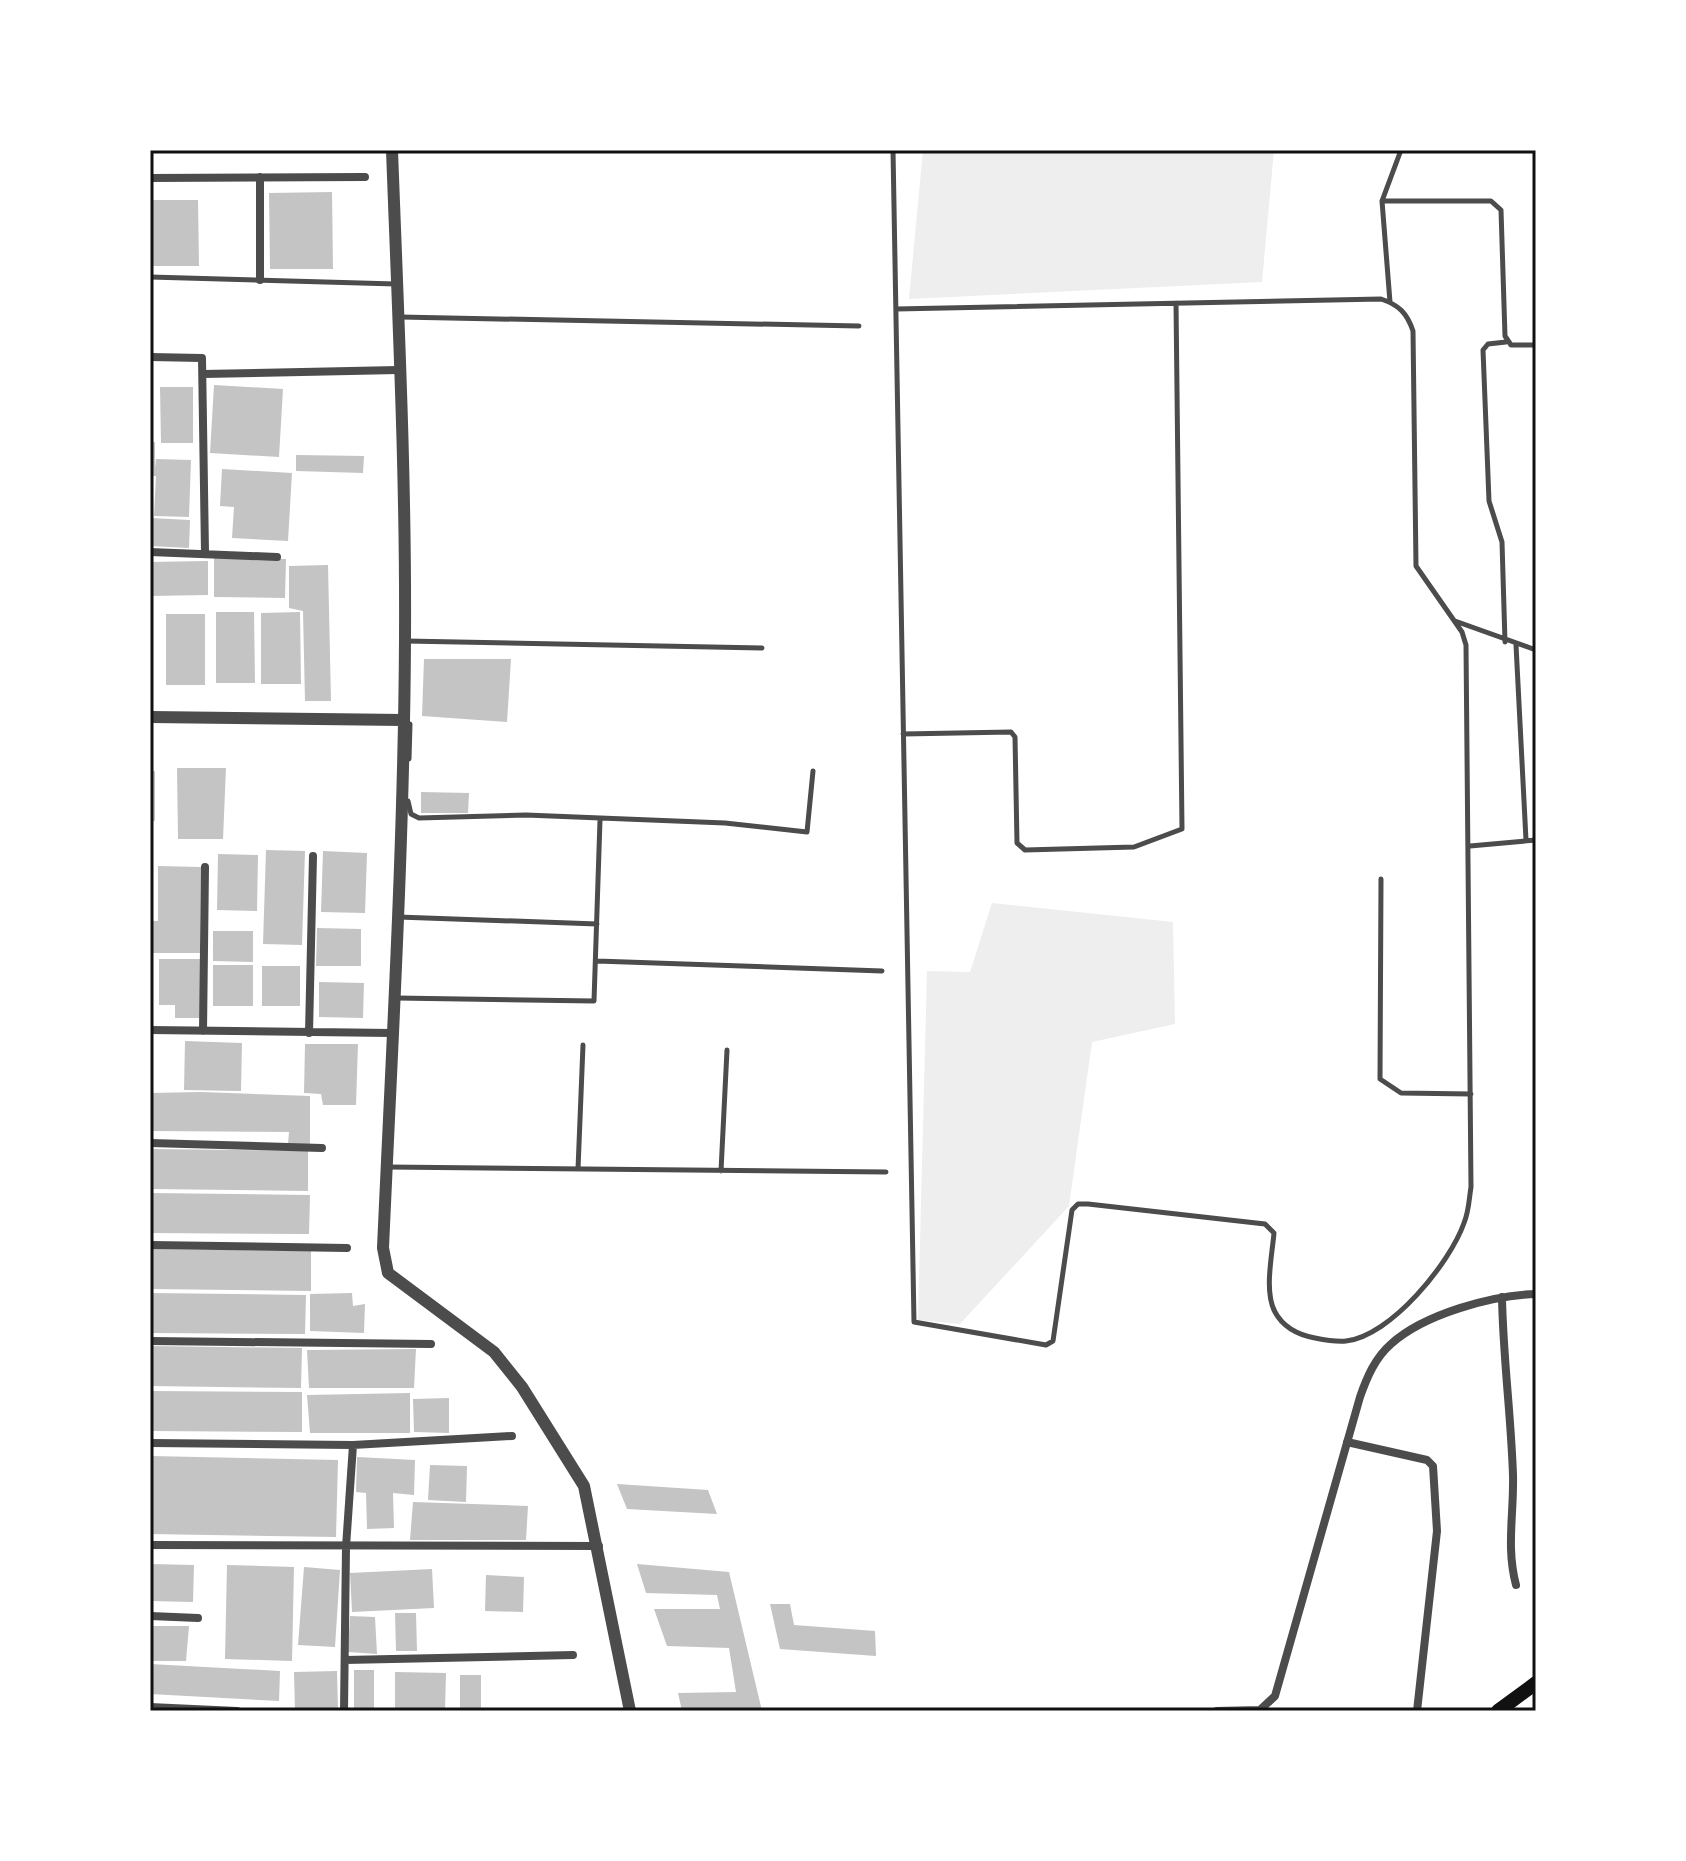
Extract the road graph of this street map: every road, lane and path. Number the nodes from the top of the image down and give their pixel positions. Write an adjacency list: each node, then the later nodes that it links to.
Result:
1 (392, 150): 10 (street)
2 (893, 150): 13 (lane)
3 (1401, 150): 7 (lane)
4 (260, 177): 5 (street); 6 (street); 9 (street)
5 (365, 177)
6 (150, 178)
7 (1382, 201): 11 (lane); 16 (lane)
8 (150, 277): 9 (lane)
9 (260, 280): 10 (lane)
10 (397, 284): 14 (street)
11 (1390, 302): 12 (lane); 24 (lane)
12 (1176, 303): 13 (lane); 32 (lane)
13 (896, 309): 32 (lane)
14 (398, 317): 15 (lane); 19 (street)
15 (859, 326)
16 (1506, 342): 17 (lane); 26 (lane)
17 (1536, 345)
18 (150, 357): 20 (street)
19 (398, 370): 20 (street); 25 (street)
20 (203, 374): 22 (street)
21 (150, 552): 22 (street)
22 (205, 552): 23 (street)
23 (277, 557)
24 (1454, 620): 26 (lane); 37 (lane)
25 (405, 641): 28 (lane); 31 (street)
26 (1505, 642): 27 (lane)
27 (1516, 645): 29 (lane); 35 (lane)
28 (762, 648)
29 (1536, 650)
30 (150, 717): 31 (street)
31 (406, 722): 34 (lane); 41 (street)
32 (903, 734): 52 (lane)
33 (813, 771): 34 (lane)
34 (600, 820): 42 (lane)
35 (1526, 840): 36 (lane); 37 (lane)
36 (1536, 840)
37 (1470, 846): 52 (lane)
38 (313, 856): 48 (street)
39 (205, 867): 47 (street)
40 (1381, 879): 52 (lane)
41 (397, 917): 42 (lane); 45 (street)
42 (597, 924): 43 (lane)
43 (597, 961): 44 (lane); 45 (lane)
44 (882, 971)
45 (394, 998): 49 (street)
46 (150, 1030): 47 (street)
47 (203, 1031): 48 (street)
48 (309, 1033): 49 (street)
49 (391, 1033): 55 (street)
50 (583, 1045): 56 (lane)
51 (727, 1050): 57 (lane)
52 (1471, 1094)
53 (150, 1143): 54 (street)
54 (322, 1148)
55 (387, 1167): 56 (lane); 70 (street)
56 (578, 1169): 57 (lane)
57 (721, 1171): 58 (lane)
58 (886, 1172)
59 (150, 1245): 60 (street)
60 (347, 1248)
61 (1536, 1294): 62 (street)
62 (1502, 1297): 66 (street); 72 (street)
63 (150, 1341): 64 (street)
64 (431, 1344)
65 (512, 1436): 68 (street)
66 (1347, 1442): 82 (street); 83 (street)
67 (150, 1443): 68 (street)
68 (353, 1445): 71 (street)
69 (150, 1545): 71 (street)
70 (599, 1546): 71 (street); 81 (street)
71 (346, 1547): 76 (street)
72 (1516, 1585)
73 (150, 1616): 74 (street)
74 (198, 1618)
75 (573, 1655): 76 (street)
76 (345, 1660): 80 (street)
77 (1536, 1683): 84 (main road)
78 (150, 1707): 79 (street)
79 (237, 1711)
80 (344, 1711)
81 (630, 1711)
82 (1217, 1711)
83 (1417, 1711)
84 (1498, 1711)

